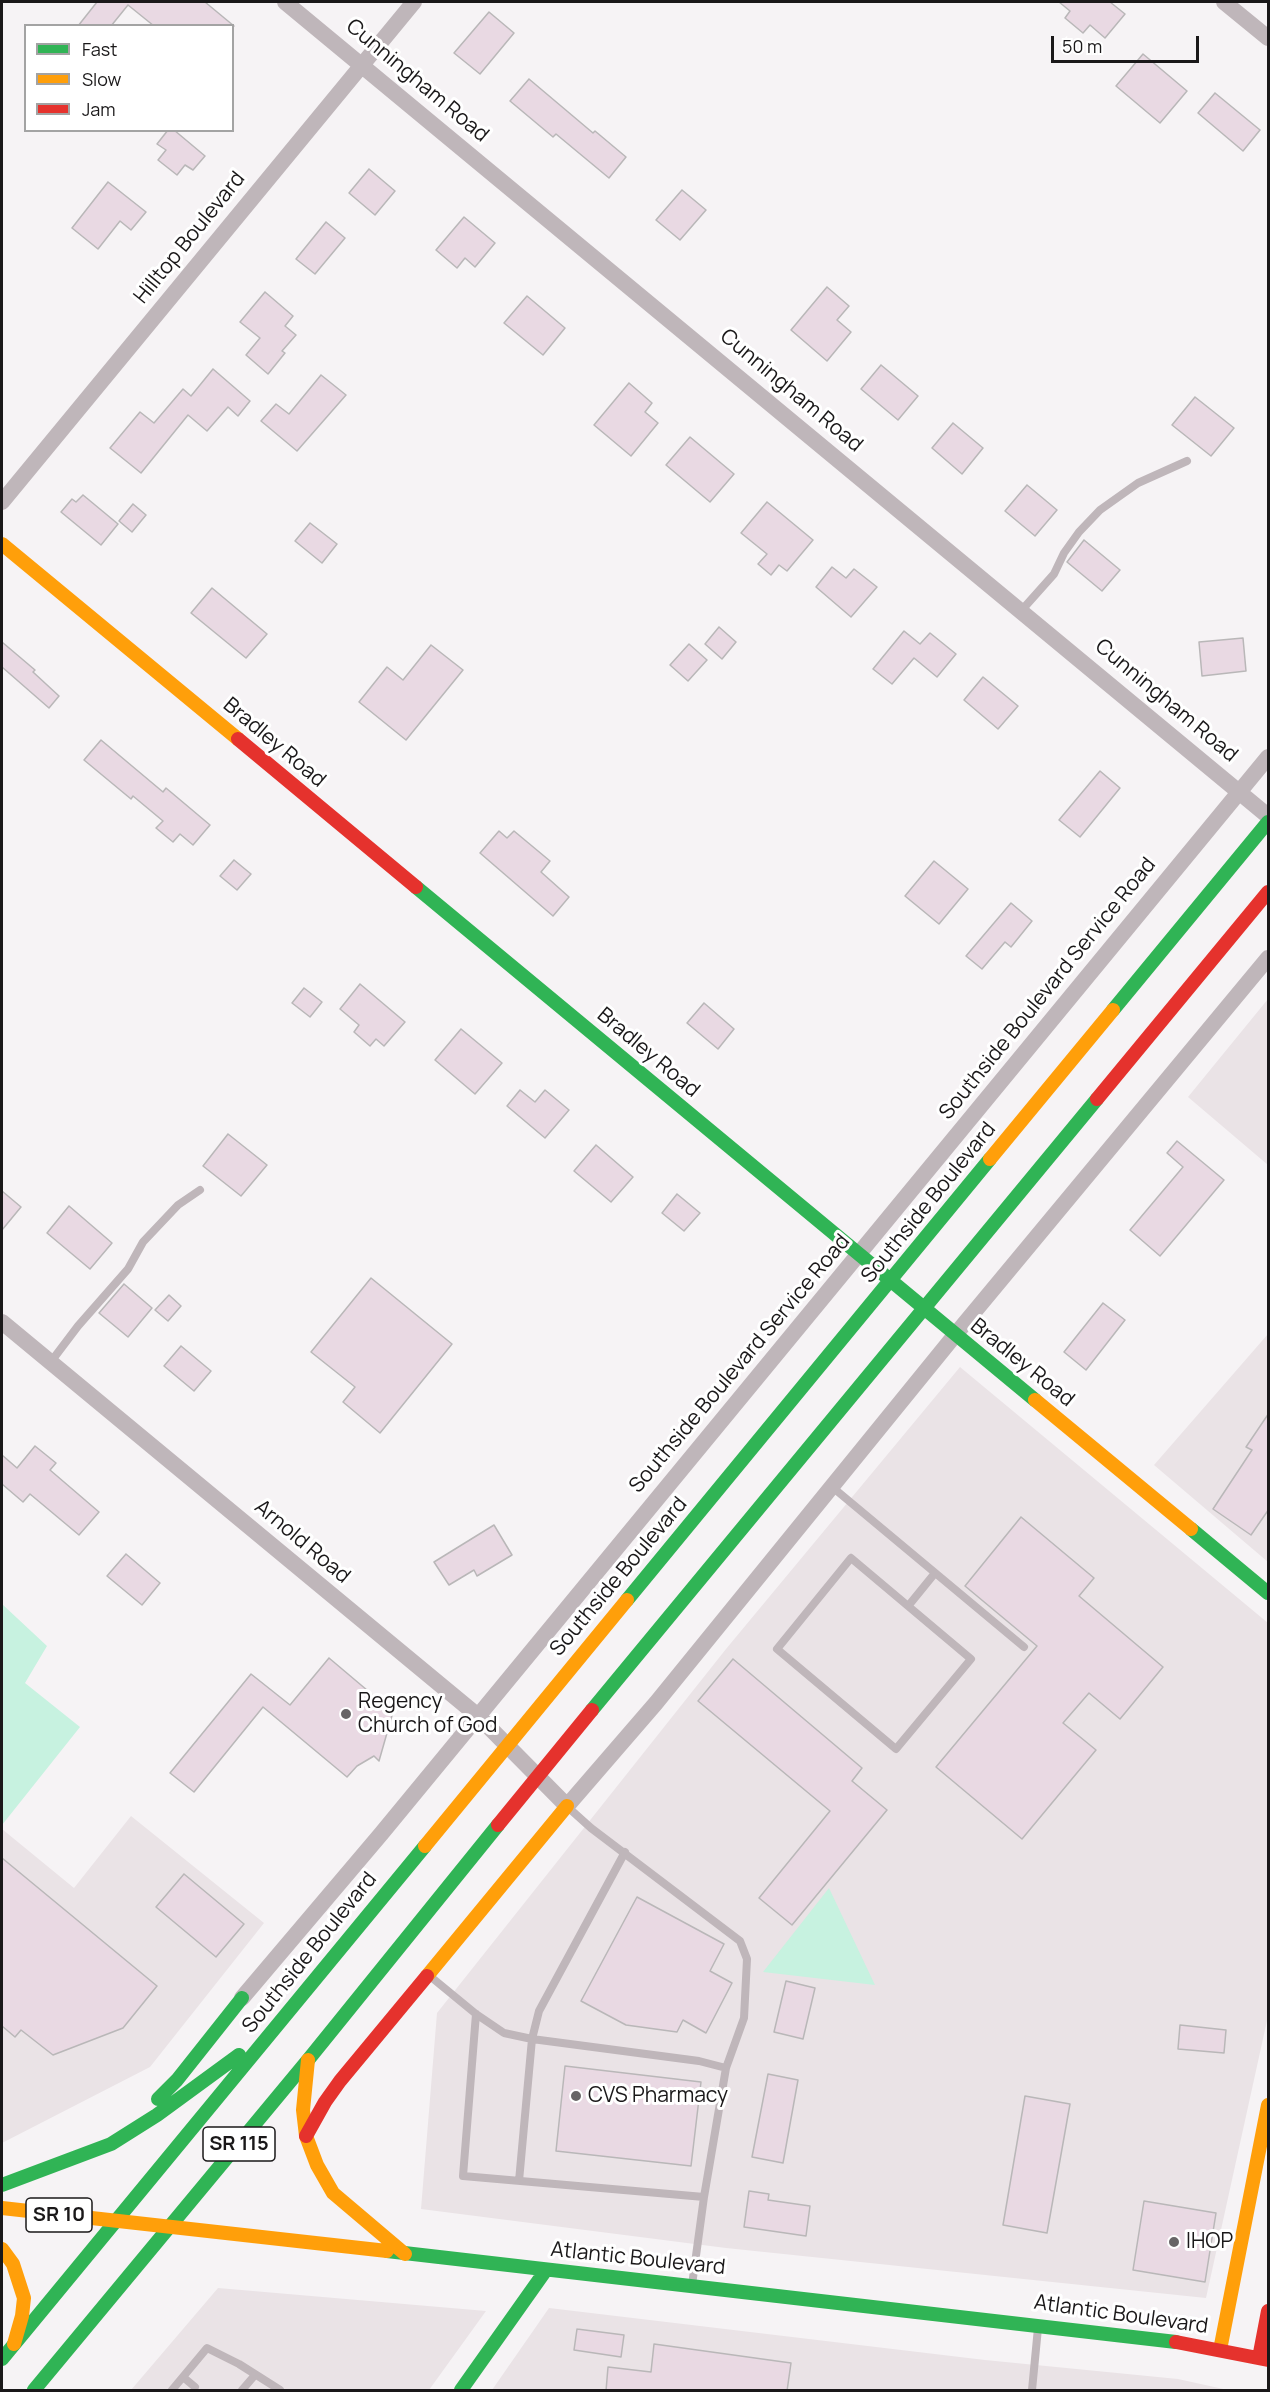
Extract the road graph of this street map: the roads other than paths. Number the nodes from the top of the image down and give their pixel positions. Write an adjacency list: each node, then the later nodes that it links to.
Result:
1 (285, 2): 5 (street, Cunningham Road)
2 (414, 2): 5 (street, Hilltop Boulevard)
3 (1224, 2): 4 (street)
4 (1269, 38)
5 (361, 64): 7 (street, Hilltop Boulevard); 9 (street, Cunningham Road)
6 (1187, 461): 9 (lane)
7 (2, 502)
8 (2, 544): 17 (main road, Bradley Road)
9 (1021, 611): 11 (street, Cunningham Road)
10 (1269, 757): 11 (street, Southside Boulevard Service Road)
11 (1240, 792): 12 (street, Cunningham Road); 17 (street, Southside Boulevard Service Road)
12 (1269, 816)
13 (1269, 822): 18 (main road, Southside Boulevard)
14 (1269, 892): 19 (main road)
15 (1269, 958): 21 (street)
16 (200, 1190): 22 (lane)
17 (859, 1255): 18 (main road, Bradley Road); 28 (street, Southside Boulevard Service Road)
18 (892, 1281): 19 (main road, Bradley Road); 29 (main road, Southside Boulevard)
19 (924, 1308): 21 (main road, Bradley Road); 30 (main road)
20 (2, 1322): 22 (street, Arnold Road)
21 (955, 1335): 23 (street); 25 (main road, Bradley Road)
22 (50, 1363): 28 (street, Arnold Road)
23 (831, 1486): 24 (lane); 31 (street)
24 (935, 1573): 26 (lane); 27 (lane)
25 (1269, 1593)
26 (909, 1605): 26 (lane)
27 (1024, 1647)
28 (478, 1716): 29 (street, Arnold Road); 34 (street, Southside Boulevard Service Road)
29 (507, 1746): 30 (street, Arnold Road); 36 (main road, Southside Boulevard)
30 (538, 1775): 31 (street, Arnold Road); 38 (main road)
31 (567, 1806): 32 (lane); 33 (main road)
32 (625, 1852): 37 (lane); 39 (lane)
33 (428, 1975): 35 (lane); 41 (main road)
34 (242, 1998): 42 (main road)
35 (476, 2014): 37 (lane); 43 (lane)
36 (279, 2024): 42 (main road); 47 (main road, Southside Boulevard)
37 (532, 2039): 39 (lane); 43 (lane)
38 (308, 2060): 41 (main road); 48 (main road, SR 115)
39 (726, 2068): 45 (lane)
40 (1268, 2107): 56 (main road)
41 (306, 2136): 50 (main road)
42 (111, 2144): 44 (main road)
43 (519, 2181): 45 (lane)
44 (2, 2186)
45 (704, 2197): 52 (lane)
46 (2, 2208): 47 (main road, Atlantic Boulevard / SR 10)
47 (117, 2221): 48 (main road, Atlantic Boulevard); 55 (main road, Southside Boulevard)
48 (170, 2228): 50 (main road, Atlantic Boulevard); 62 (main road, SR 115)
49 (2, 2249): 55 (main road)
50 (405, 2254): 51 (main road, Atlantic Boulevard)
51 (546, 2270): 52 (main road, Atlantic Boulevard); 66 (main road)
52 (692, 2285): 54 (main road, Atlantic Boulevard)
53 (1269, 2311): 58 (main road)
54 (1038, 2325): 56 (main road, Atlantic Boulevard); 67 (lane)
55 (14, 2344): 57 (main road, Southside Boulevard)
56 (1220, 2350): 58 (main road, Atlantic Boulevard)
57 (2, 2359)
58 (1264, 2359)
59 (255, 2374): 60 (lane); 64 (lane); 65 (lane)
60 (183, 2378): 61 (lane); 63 (lane)
61 (195, 2387)
62 (34, 2391)
63 (172, 2391)
64 (242, 2391)
65 (280, 2391)
66 (461, 2391)
67 (1032, 2391)

